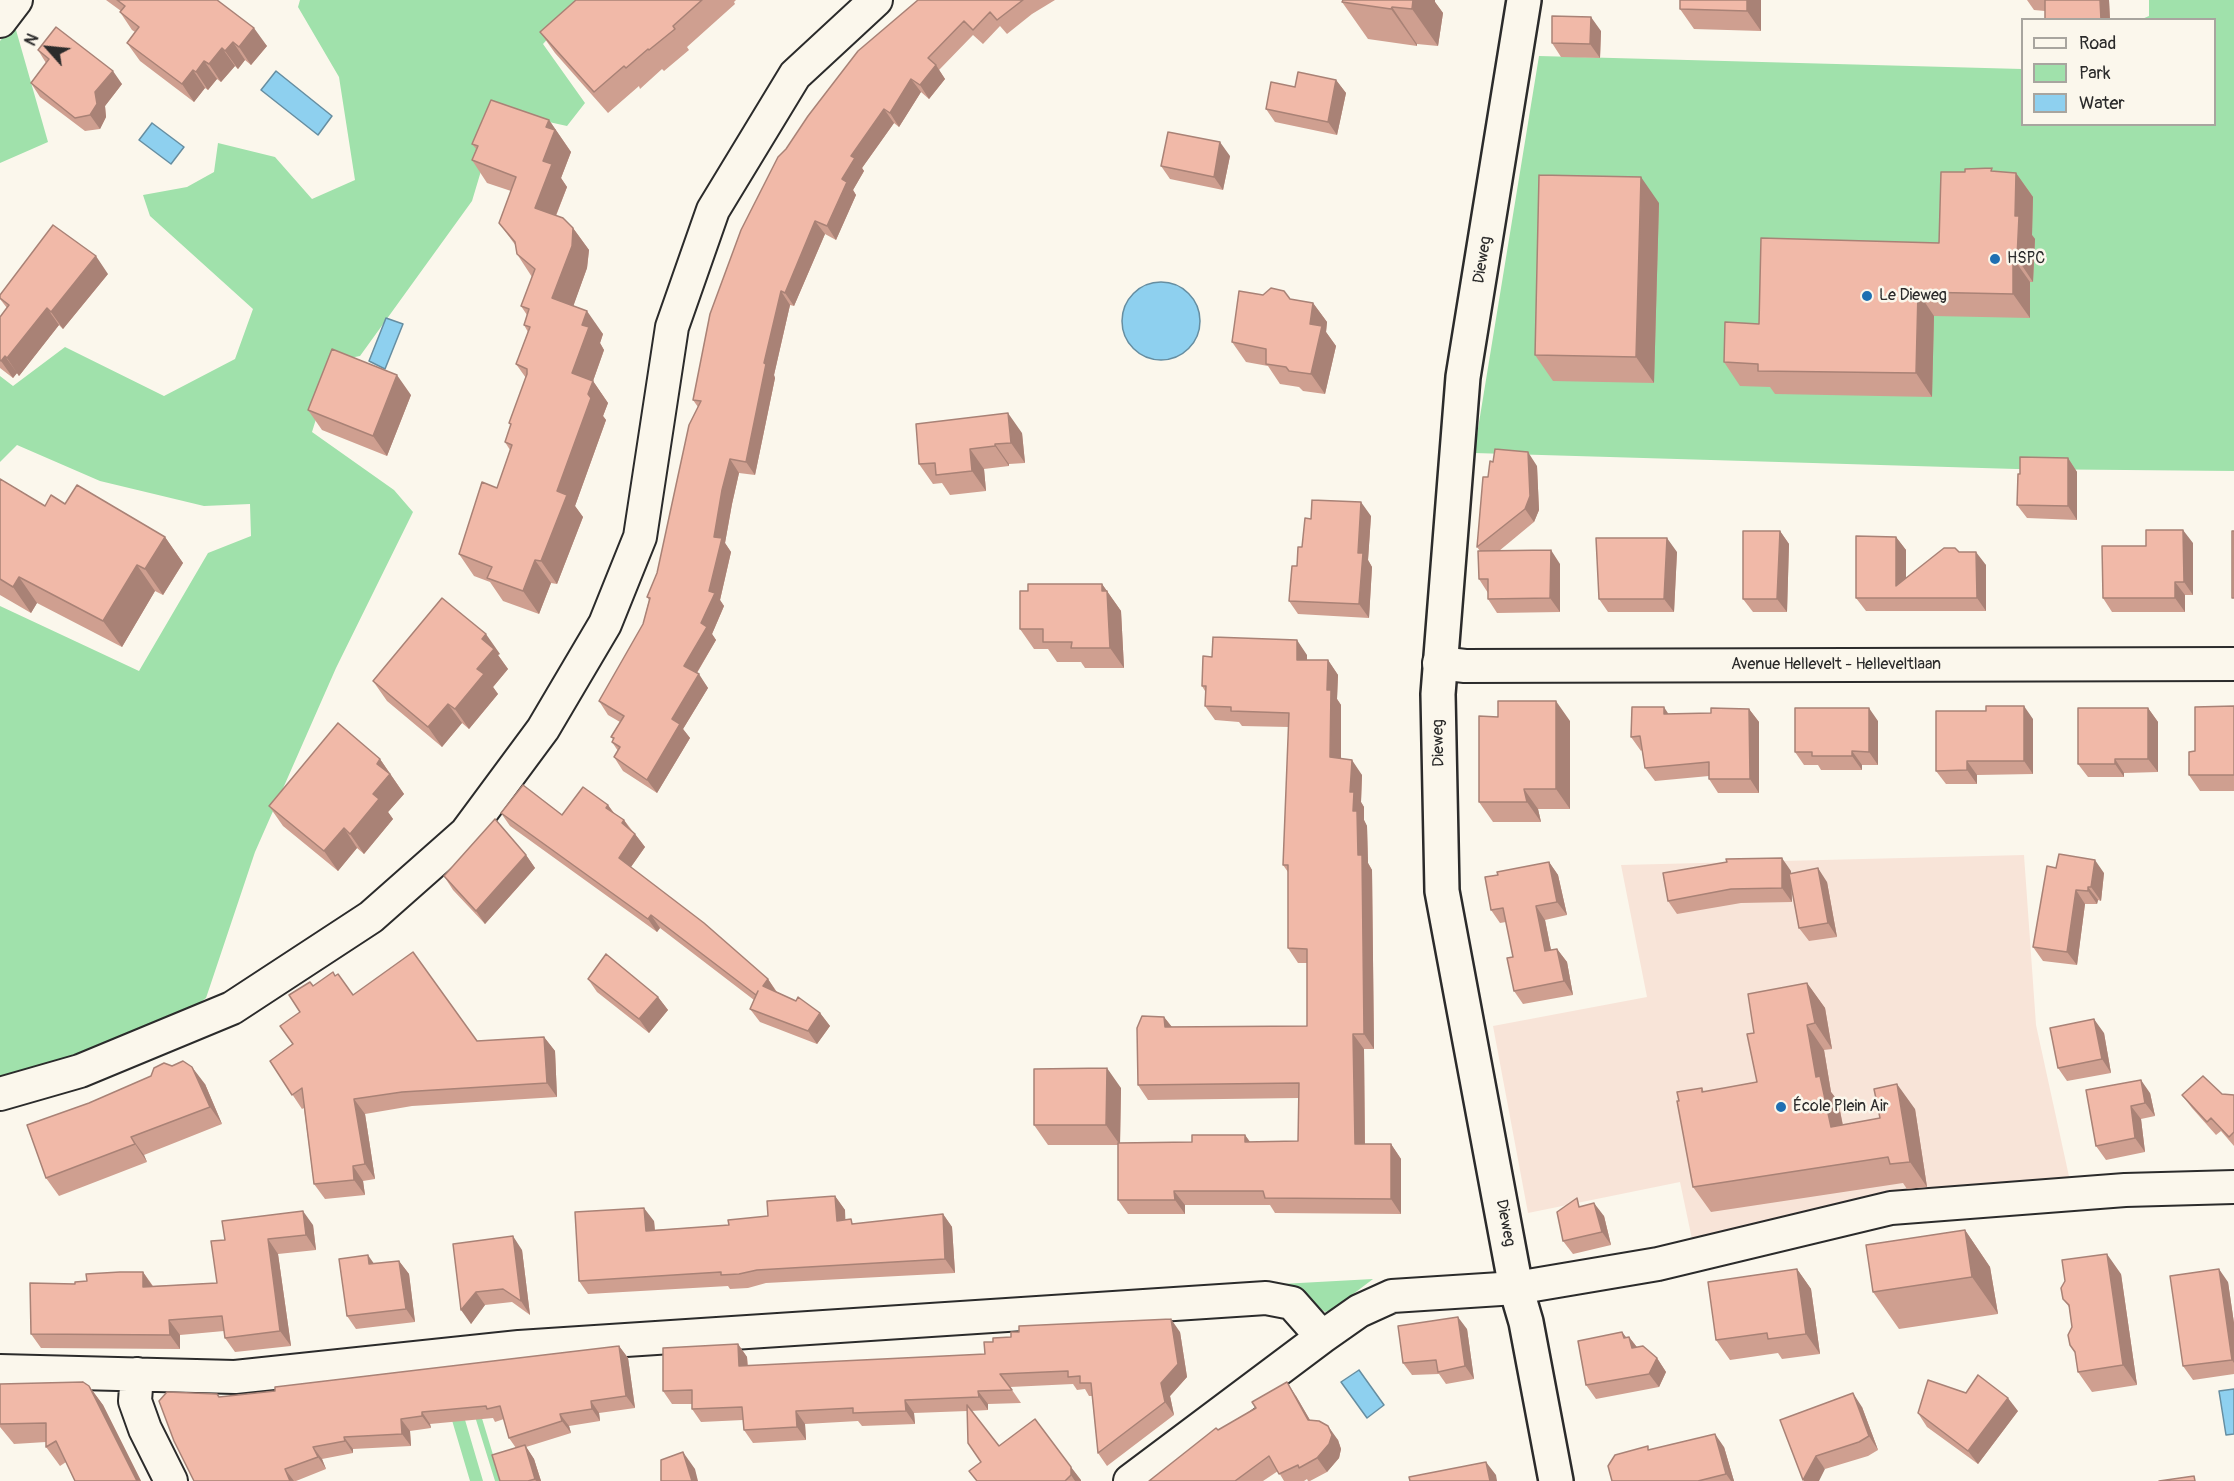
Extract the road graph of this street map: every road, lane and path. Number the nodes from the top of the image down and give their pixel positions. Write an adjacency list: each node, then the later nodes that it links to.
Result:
1 (16, 0): 4 (street)
2 (876, 0): 7 (street)
3 (1524, 0): 5 (street, Dieweg)
4 (0, 21)
5 (1439, 663): 6 (street, Avenue Hellevelt - Helleveltlaan); 9 (street, Dieweg)
6 (2234, 664)
7 (0, 1094)
8 (2234, 1187): 9 (street)
9 (1516, 1288): 10 (street); 15 (street, Dieweg)
10 (1322, 1337): 12 (street); 14 (street)
11 (0, 1371): 12 (street)
12 (137, 1374): 13 (street)
13 (171, 1481)
14 (1130, 1481)
15 (1556, 1481)

